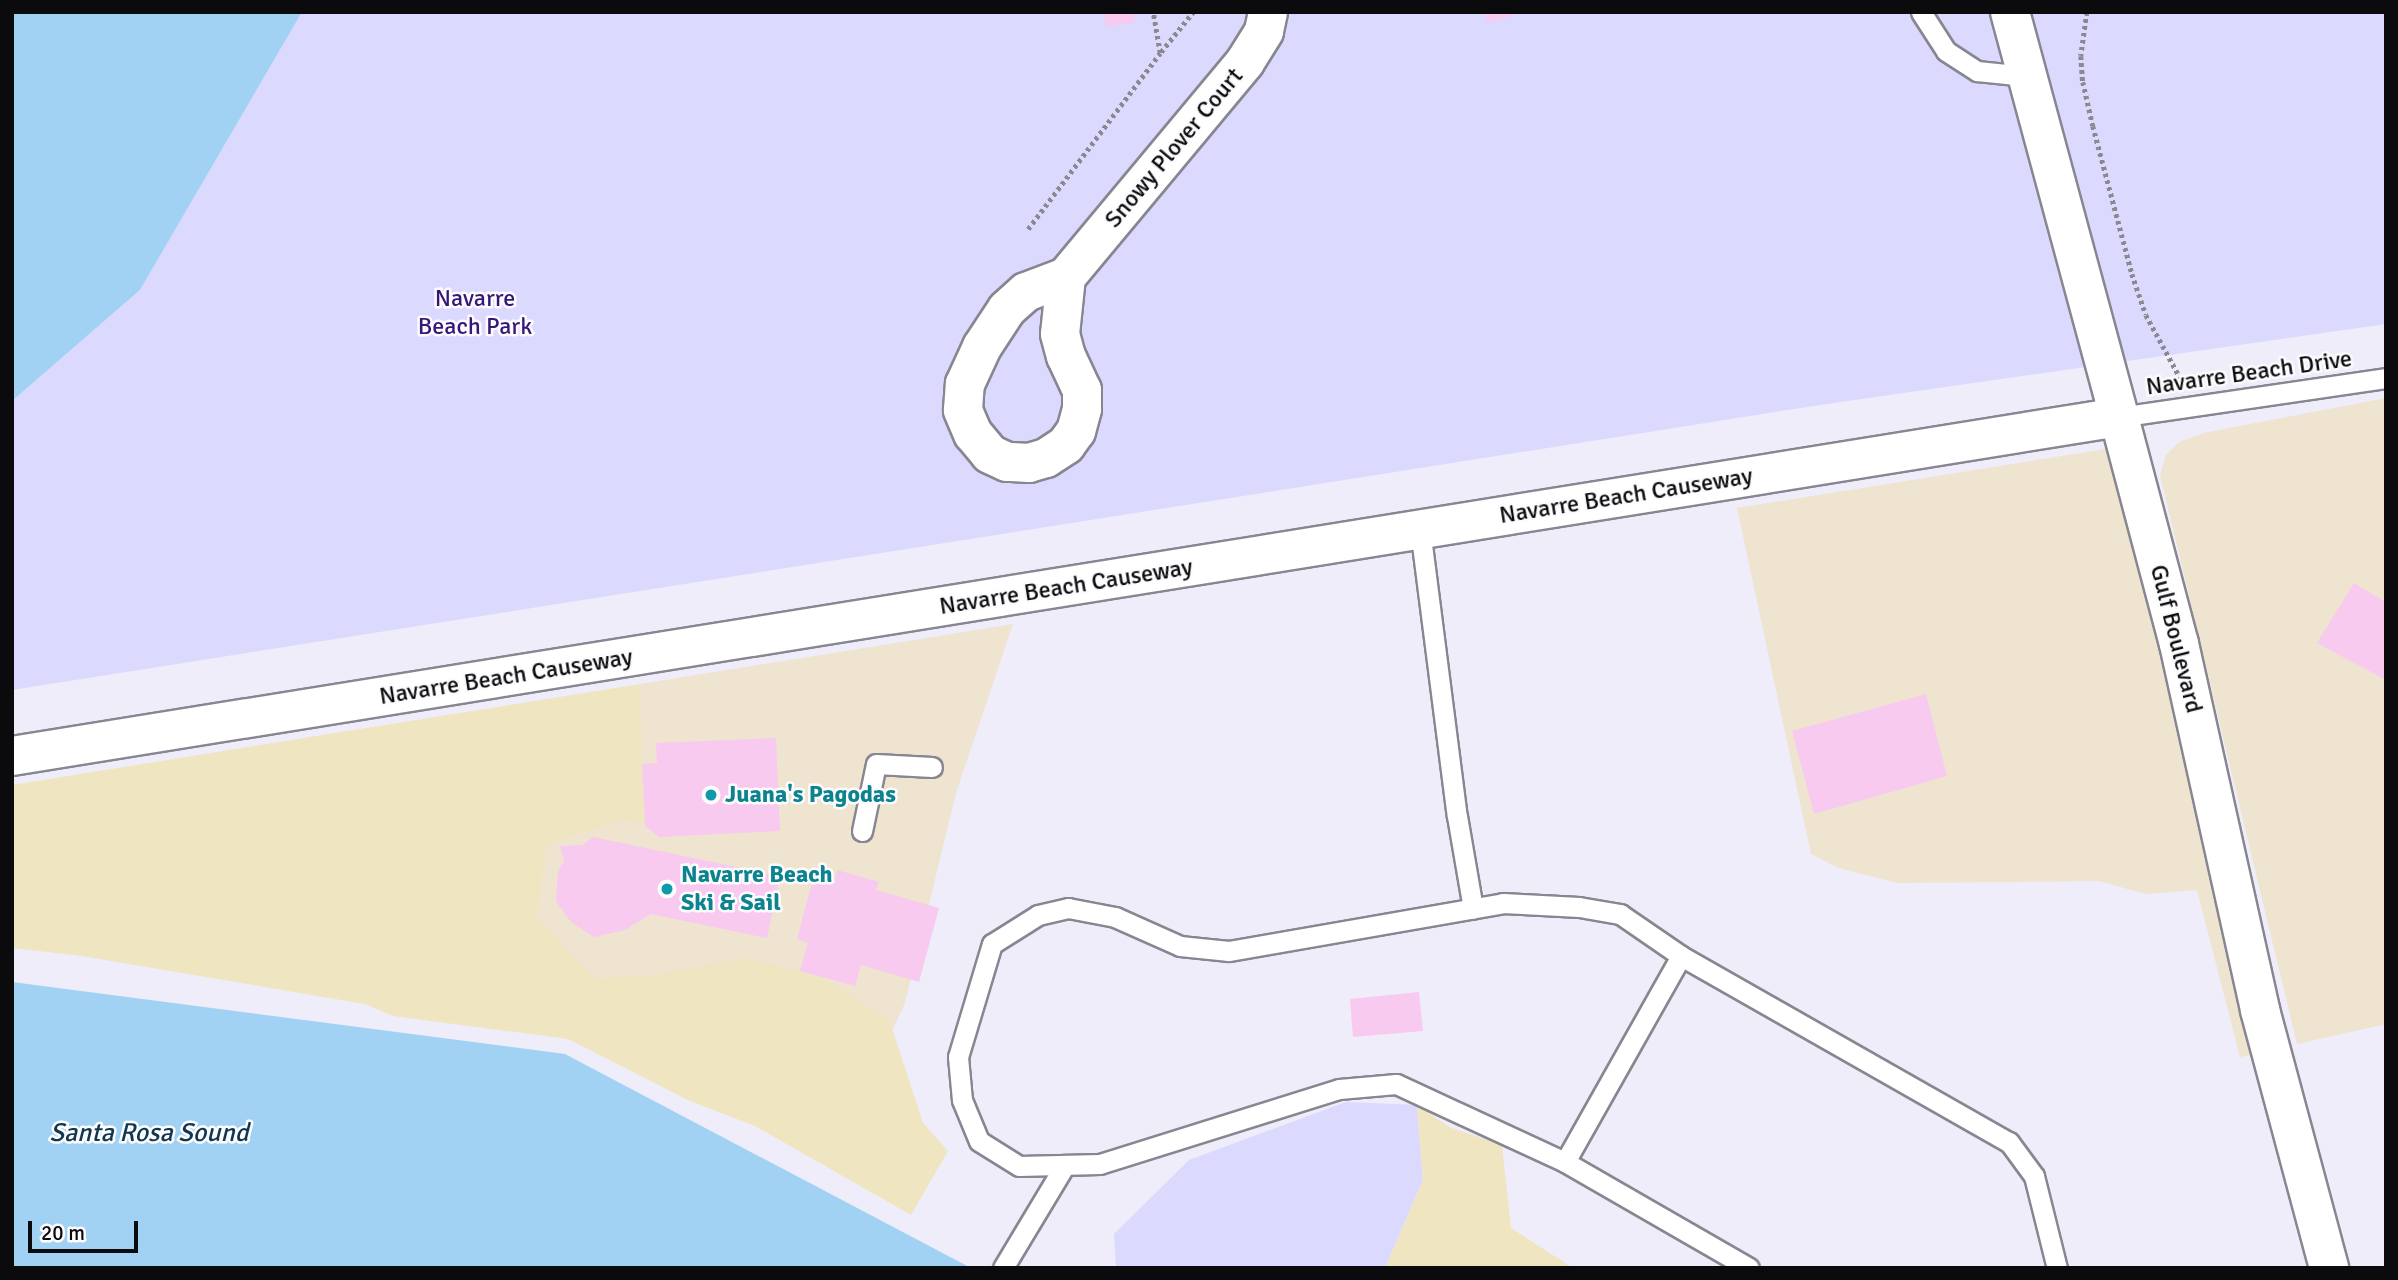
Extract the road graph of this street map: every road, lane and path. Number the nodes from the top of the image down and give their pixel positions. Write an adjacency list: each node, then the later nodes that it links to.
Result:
1 (1153, 12): 7 (path)
2 (1193, 12): 7 (path)
3 (1268, 12): 10 (main road, Snowy Plover Court)
4 (1921, 12): 8 (lane)
5 (2010, 12): 8 (main road, Gulf Boulevard)
6 (2087, 12): 12 (path)
7 (1160, 53): 9 (path)
8 (2026, 76): 13 (main road, Gulf Boulevard)
9 (1028, 229)
10 (1066, 277): 10 (main road, Snowy Plover Court)
11 (2386, 378): 12 (lane, Navarre Beach Drive)
12 (2188, 406): 13 (lane, Navarre Beach Drive)
13 (2119, 417): 14 (main road, Navarre Beach Causeway); 25 (main road, Gulf Boulevard)
14 (1420, 529): 15 (main road, Navarre Beach Causeway); 18 (lane)
15 (12, 756)
16 (932, 767): 17 (lane)
17 (862, 831)
18 (1473, 909): 19 (lane); 21 (lane)
19 (1681, 956): 20 (lane); 24 (lane)
20 (1565, 1162): 21 (lane); 23 (lane)
21 (1065, 1165): 22 (lane)
22 (1003, 1268)
23 (1749, 1268)
24 (2057, 1268)
25 (2329, 1268)

